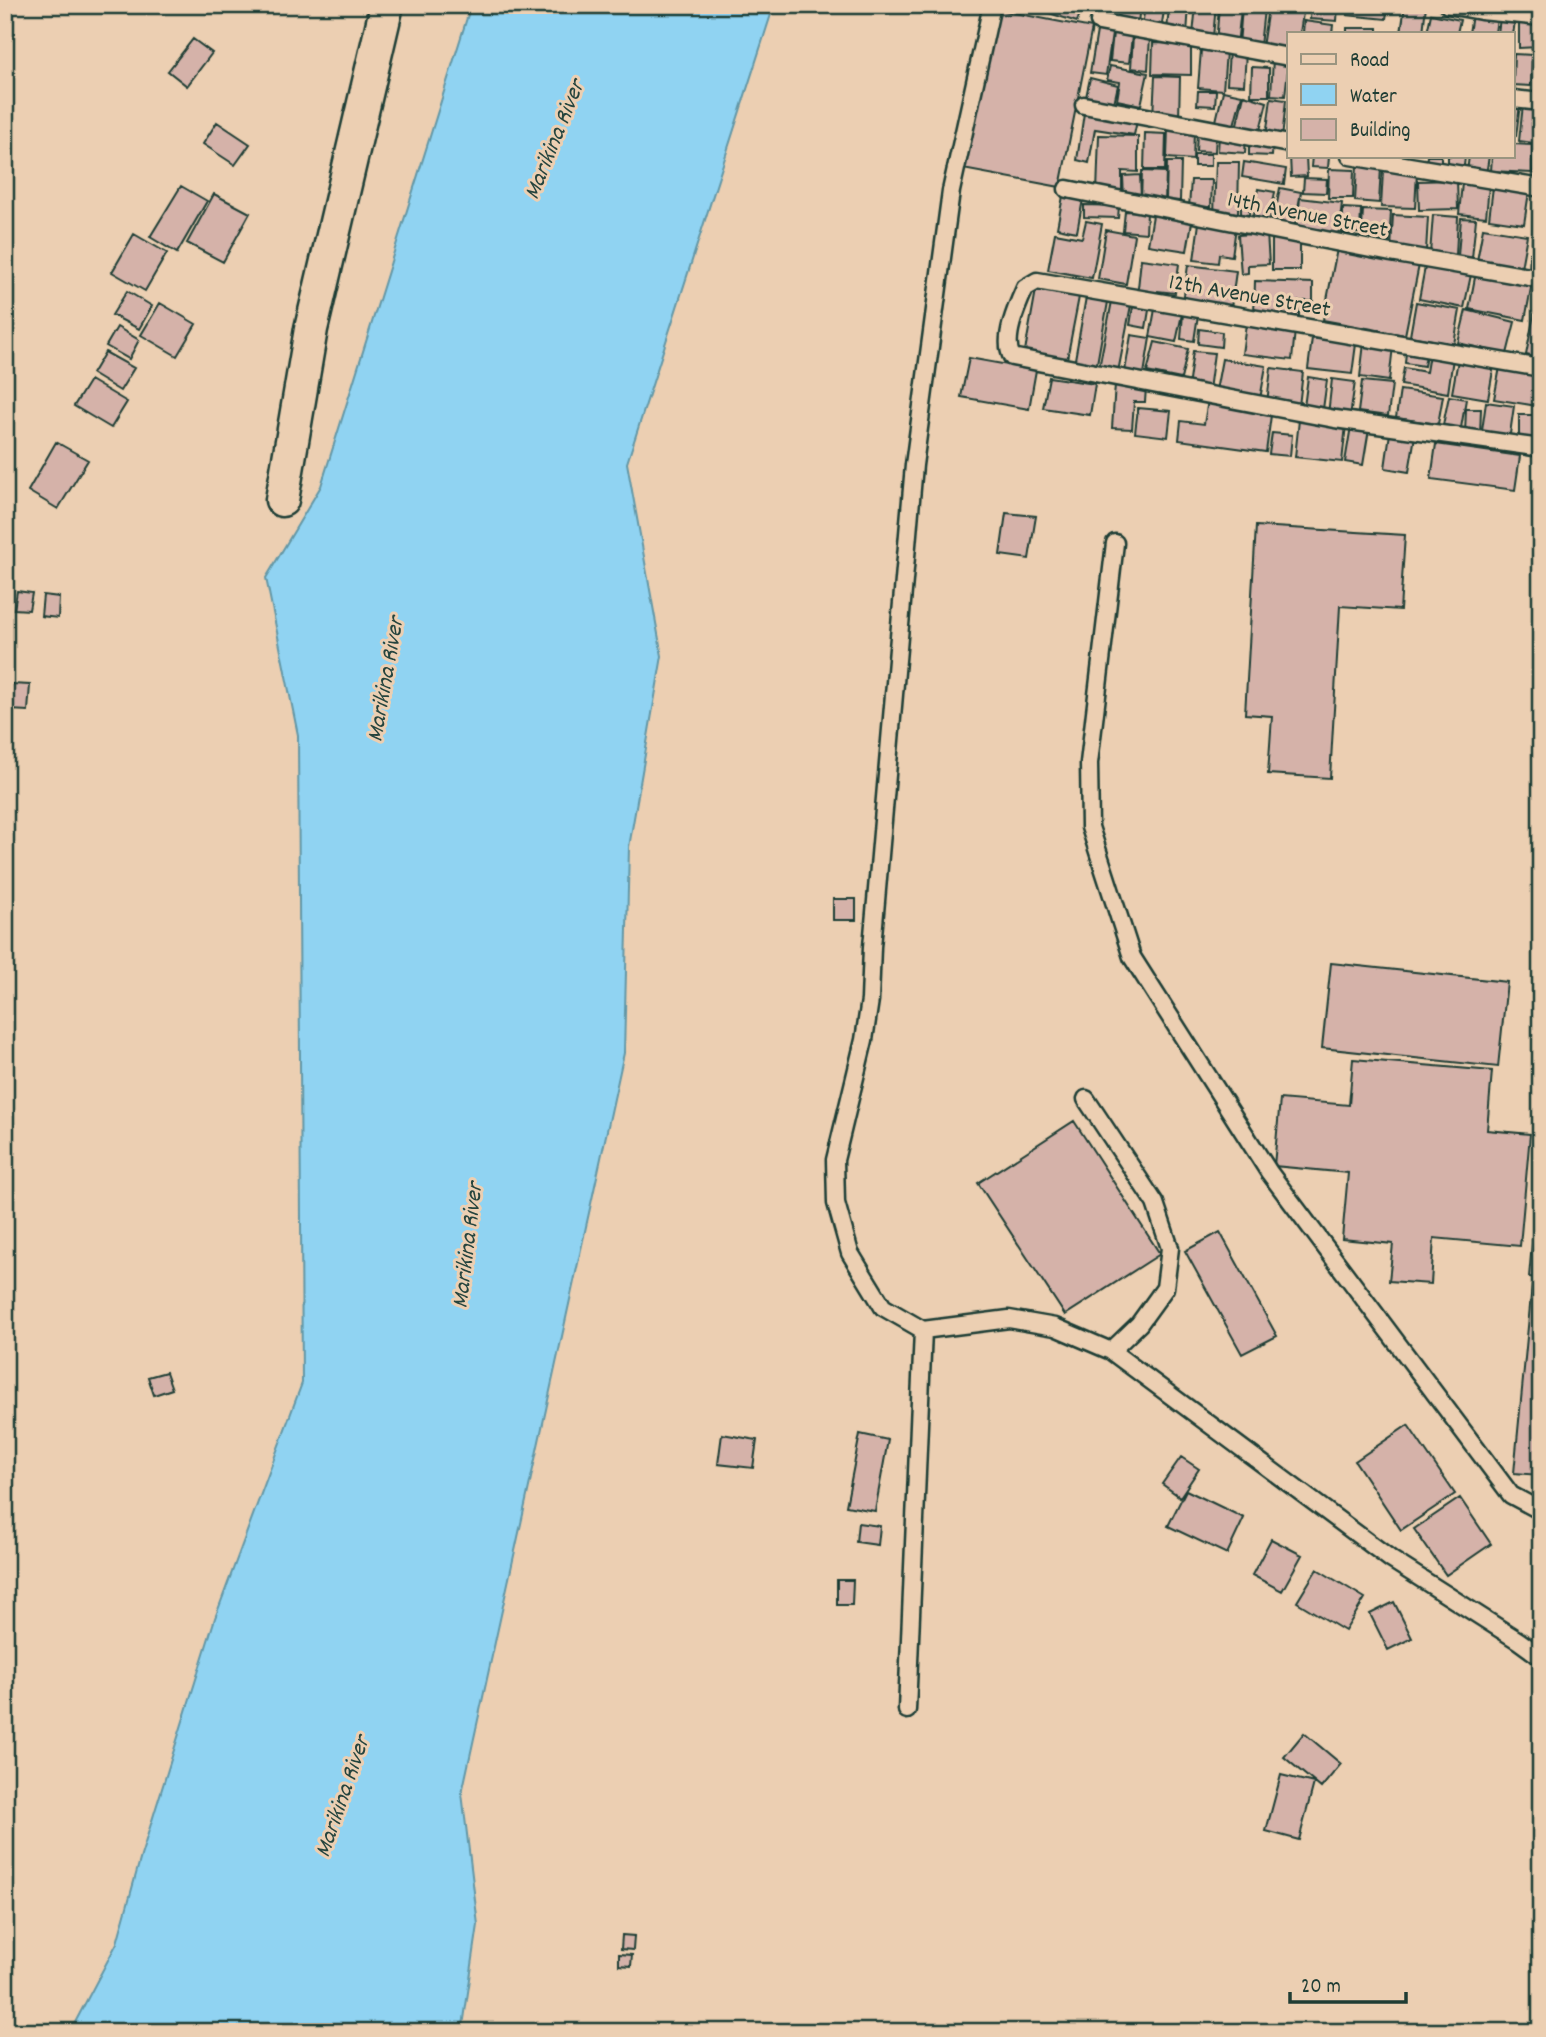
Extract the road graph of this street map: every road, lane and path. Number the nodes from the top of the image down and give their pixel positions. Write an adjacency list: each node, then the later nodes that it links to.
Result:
1 (387, 5): 17 (street)
2 (992, 5): 20 (lane)
3 (1448, 5): 4 (lane)
4 (1541, 17)
5 (1099, 22): 6 (lane)
6 (1287, 57)
7 (1514, 99): 8 (lane)
8 (1541, 102)
9 (1084, 105): 10 (lane)
10 (1287, 144)
11 (1362, 158): 12 (lane)
12 (1541, 188)
13 (1067, 189): 14 (lane, 14th Avenue Street)
14 (1541, 279)
15 (1541, 368): 16 (lane, 12th Avenue Street)
16 (1541, 448)
17 (282, 500)
18 (1115, 543): 22 (lane)
19 (1086, 1099): 21 (lane)
20 (923, 1330): 21 (lane); 24 (lane)
21 (1111, 1351): 23 (lane)
22 (1541, 1511)
23 (1541, 1657)
24 (906, 1710)

